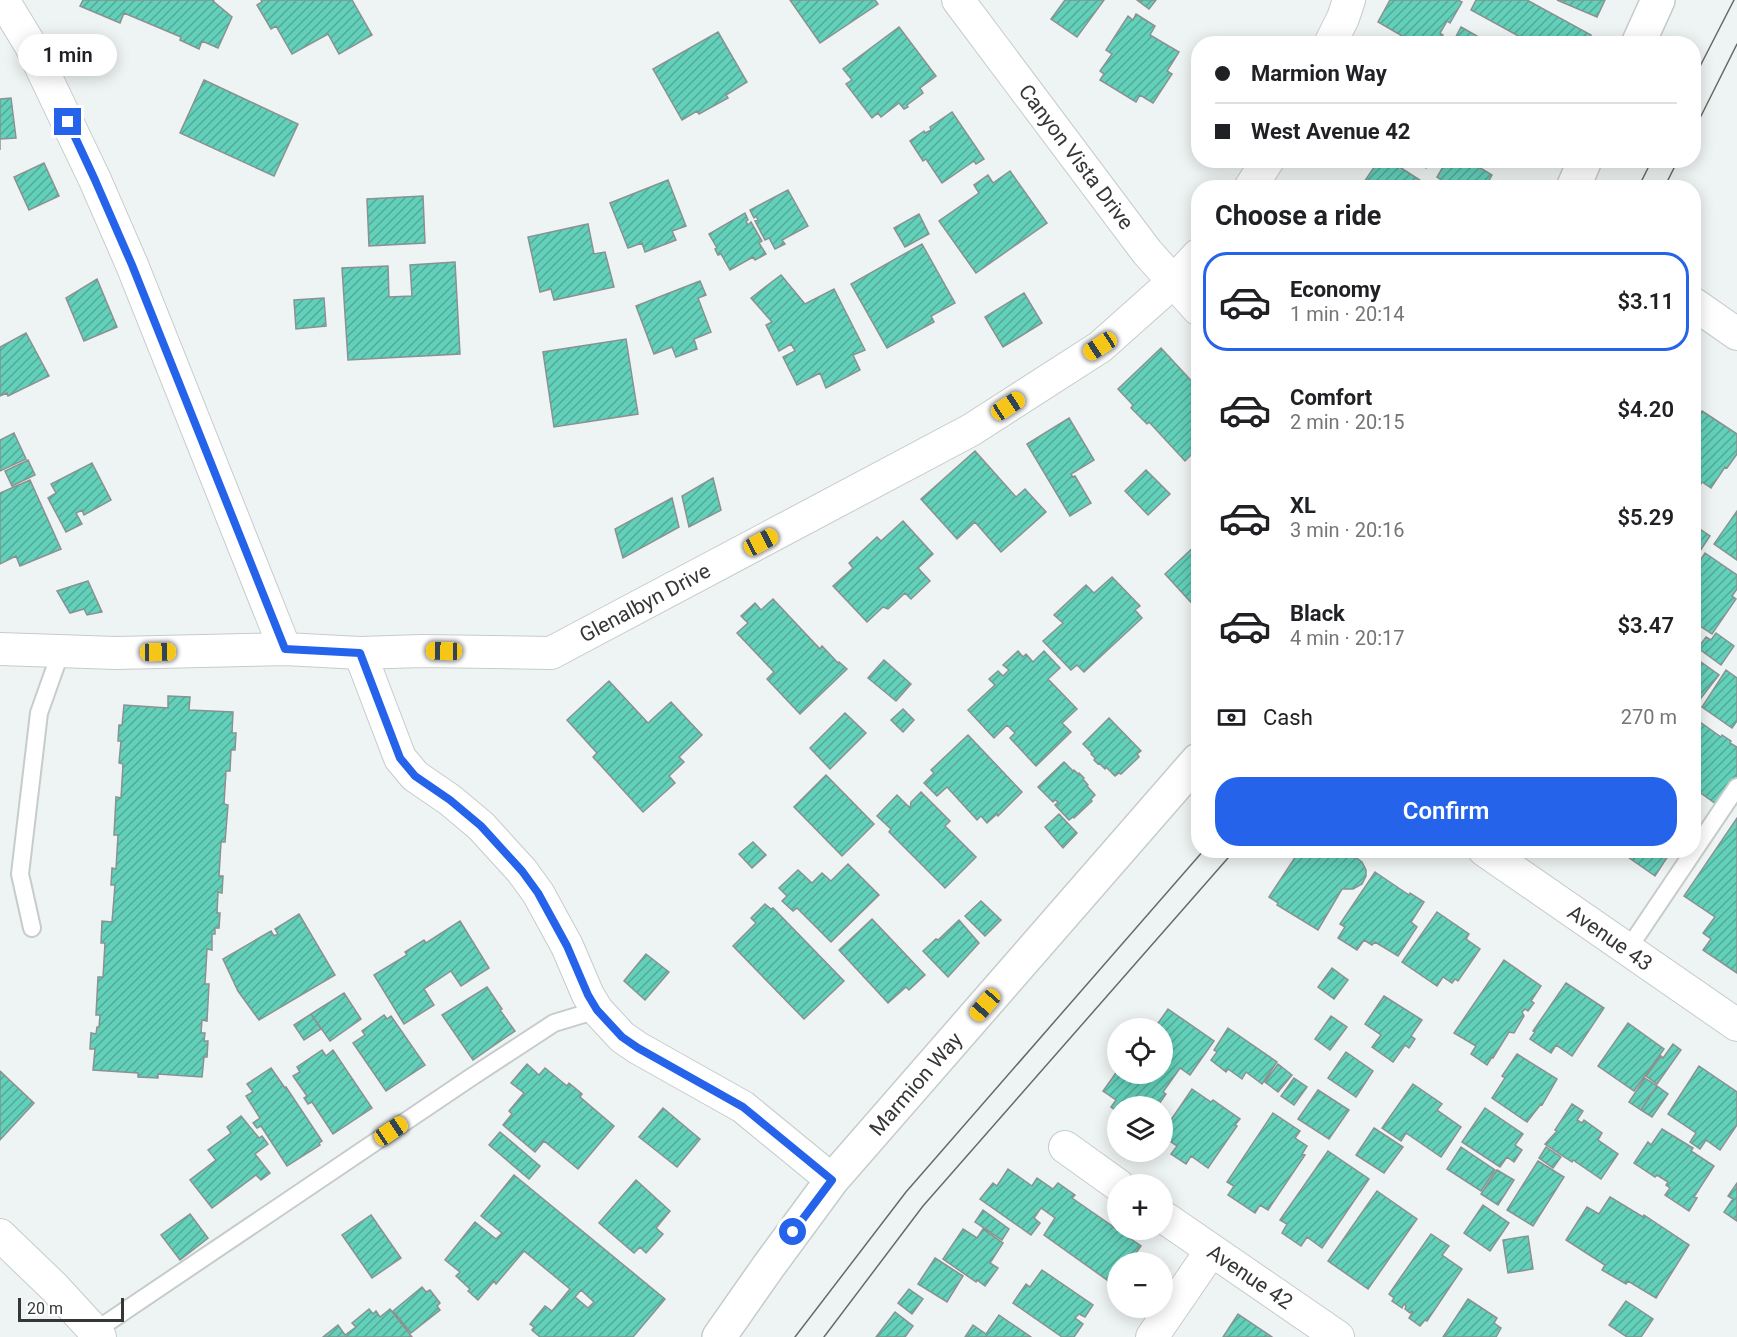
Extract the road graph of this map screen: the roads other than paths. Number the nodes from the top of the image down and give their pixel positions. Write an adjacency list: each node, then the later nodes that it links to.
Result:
1 (3, 0): 13 (street)
2 (958, 0): 8 (street, Canyon Vista Drive)
3 (1349, 0): 5 (street)
4 (1658, 0): 6 (street)
5 (1334, 36)
6 (1642, 36)
7 (1191, 263): 8 (street, Glenalbyn Drive)
8 (1173, 282): 9 (street, Canyon Vista Drive); 15 (street, Glenalbyn Drive)
9 (1191, 301)
10 (1701, 309): 11 (street)
11 (1737, 334)
12 (0, 649): 14 (street, Glenalbyn Drive)
13 (285, 649): 14 (street, Glenalbyn Drive); 15 (street, Glenalbyn Drive)
14 (61, 651): 21 (lane)
15 (360, 653): 23 (street)
16 (1191, 768): 27 (street, Marmion Way)
17 (1737, 787): 18 (lane)
18 (1701, 841)
19 (1496, 858): 22 (street, Avenue 43)
20 (1689, 858): 22 (lane)
21 (32, 928)
22 (1628, 949): 24 (street, Avenue 43)
23 (597, 1010): 27 (street); 31 (lane)
24 (1737, 1025)
25 (1065, 1147): 26 (street)
26 (1107, 1177)
27 (832, 1180): 32 (street, Marmion Way)
28 (1173, 1224): 30 (street, Avenue 42)
29 (0, 1235): 31 (street)
30 (1211, 1251): 33 (street); 34 (street, Avenue 42)
31 (97, 1334)
32 (719, 1337)
33 (1152, 1337)
34 (1338, 1337)

